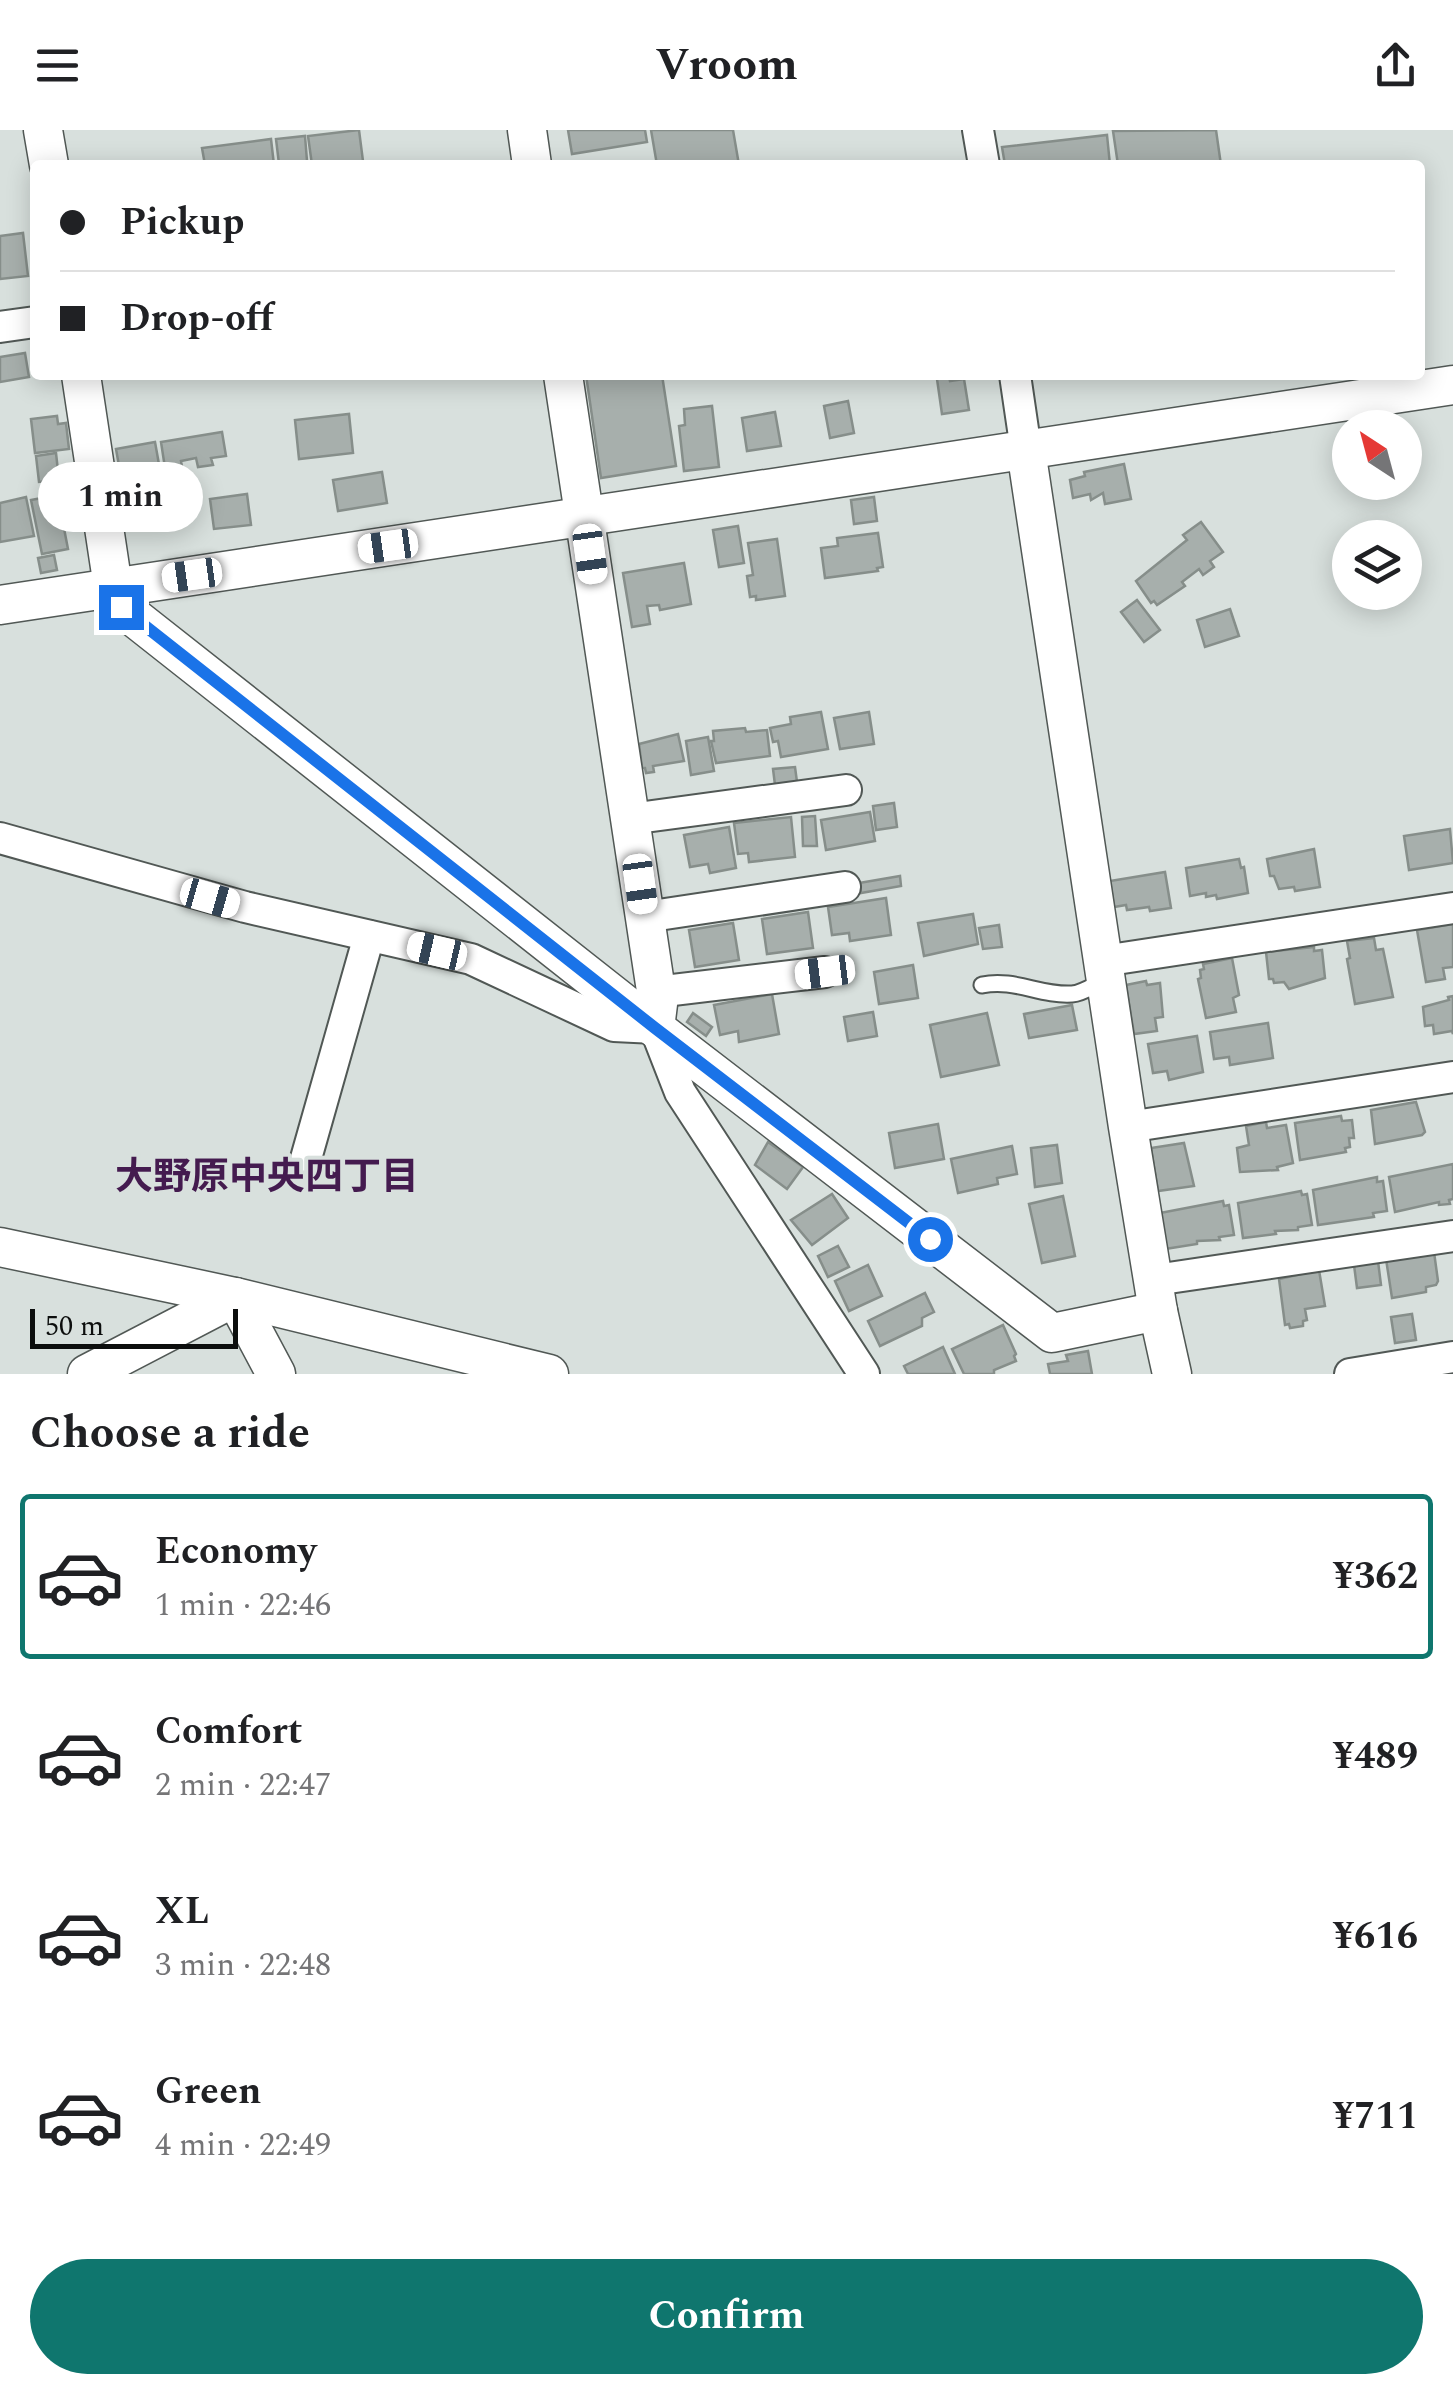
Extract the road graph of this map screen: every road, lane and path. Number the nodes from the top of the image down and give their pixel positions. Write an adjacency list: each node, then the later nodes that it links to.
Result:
1 (43, 130): 4 (street)
2 (527, 130): 5 (street)
3 (978, 130): 6 (street)
4 (48, 160)
5 (531, 160)
6 (983, 160)
7 (30, 323): 8 (street)
8 (0, 327)
9 (82, 380): 15 (street)
10 (565, 380): 14 (street)
11 (1016, 380): 13 (street)
12 (1453, 385): 13 (street)
13 (1026, 450): 14 (street); 24 (street)
14 (585, 517): 15 (street); 18 (street)
15 (113, 586): 16 (street); 27 (street)
16 (0, 605)
17 (846, 790): 18 (street)
18 (630, 819): 22 (street)
19 (0, 838): 23 (street)
20 (845, 888): 22 (street)
21 (1453, 908): 24 (street)
22 (645, 917): 27 (street)
23 (368, 936): 27 (street); 30 (street)
24 (1105, 970): 26 (lane); 29 (street)
25 (825, 972): 27 (street)
26 (982, 985)
27 (656, 1010): 33 (street); 39 (street)
28 (1453, 1076): 29 (street)
29 (1128, 1127): 33 (street)
30 (305, 1162)
31 (1453, 1236): 33 (street)
32 (0, 1247): 34 (street)
33 (1156, 1296): 40 (street)
34 (236, 1297): 36 (street); 37 (street); 38 (street)
35 (1453, 1357): 41 (street)
36 (87, 1374)
37 (276, 1374)
38 (549, 1374)
39 (864, 1374)
40 (1172, 1374)
41 (1350, 1374)

